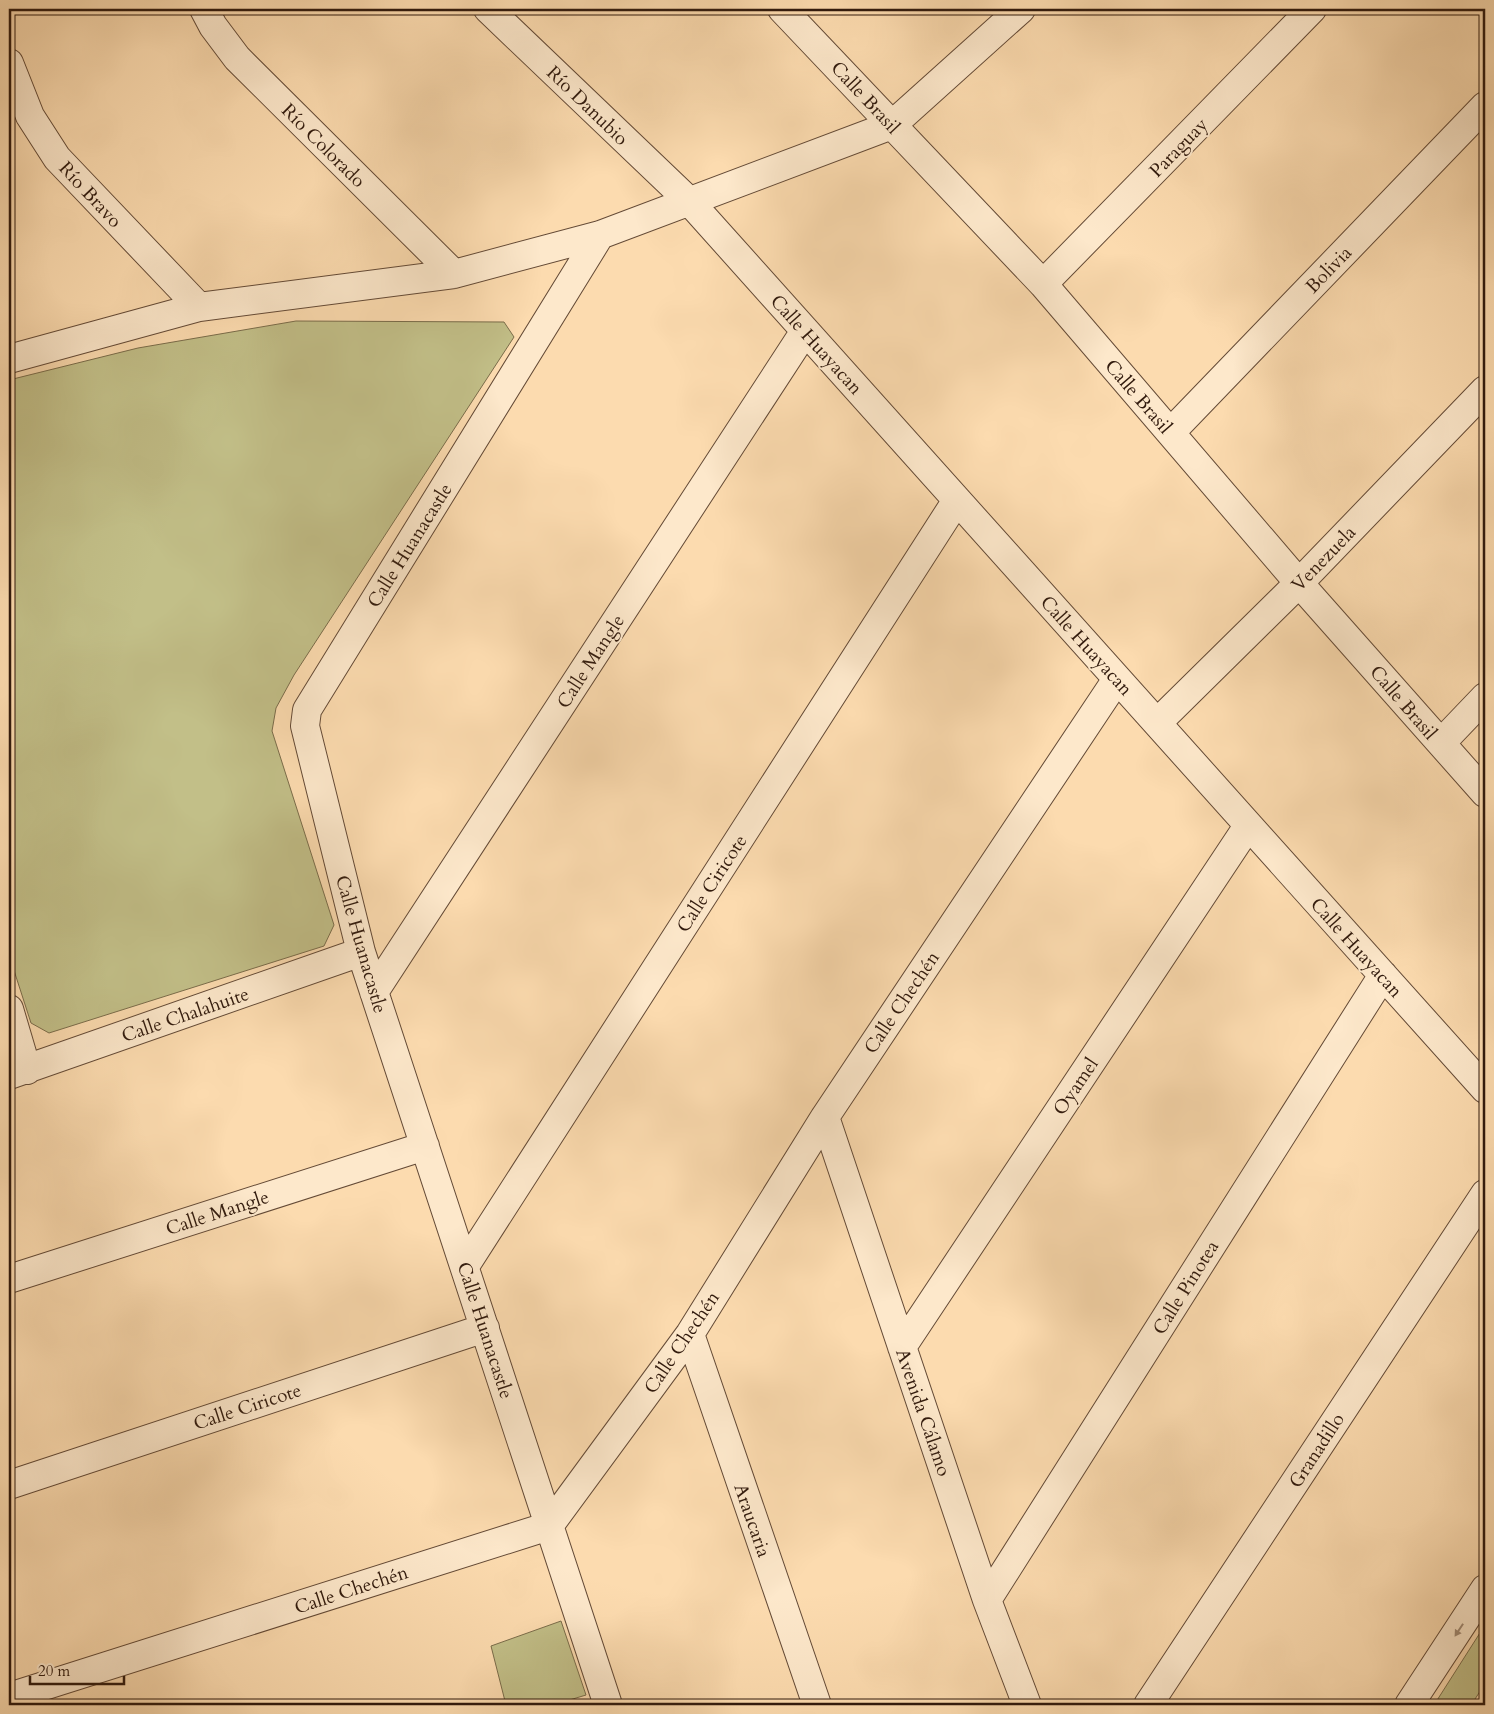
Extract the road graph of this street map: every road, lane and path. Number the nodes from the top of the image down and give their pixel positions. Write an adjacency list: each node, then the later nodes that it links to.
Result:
1 (204, 9): 11 (street, Río Colorado)
2 (488, 9): 9 (street, Río Danubio)
3 (782, 9): 8 (street, Calle Brasil)
4 (1021, 9): 8 (street)
5 (1312, 9): 12 (street, Paraguay)
6 (9, 63): 13 (street, Río Bravo)
7 (1485, 106): 17 (street, Bolivia)
8 (892, 125): 9 (street); 12 (street, Calle Brasil)
9 (689, 201): 10 (street); 14 (street, Calle Huayacan)
10 (600, 234): 11 (street); 26 (street, Calle Huanacastle)
11 (454, 274): 13 (street)
12 (1043, 284): 17 (street, Calle Brasil)
13 (199, 308): 15 (street)
14 (805, 331): 18 (street, Calle Huayacan); 28 (street, Calle Mangle)
15 (9, 359)
16 (1485, 390): 19 (street, Venezuela)
17 (1171, 432): 19 (street, Calle Brasil)
18 (957, 500): 20 (street, Calle Huayacan); 35 (street, Calle Ciricote)
19 (1299, 583): 22 (street, Venezuela); 23 (street, Calle Brasil)
20 (1117, 678): 22 (street, Calle Huayacan); 32 (street, Calle Chechén)
21 (1485, 698): 23 (street)
22 (1157, 723): 25 (street, Calle Huayacan)
23 (1440, 743): 24 (street, Calle Brasil)
24 (1485, 793)
25 (1248, 826): 27 (street, Calle Huayacan); 39 (street, Oyamel)
26 (361, 952): 28 (street, Calle Huanacastle); 30 (street, Calle Chalahuite)
27 (1382, 975): 31 (street, Calle Huayacan); 43 (street, Calle Pinotea)
28 (374, 992): 33 (street, Calle Huanacastle)
29 (9, 1009): 30 (street)
30 (18, 1072)
31 (1485, 1089)
32 (825, 1117): 38 (street, Calle Chechén); 39 (street, Avenida Cálamo)
33 (425, 1146): 35 (street, Calle Huanacastle); 36 (street, Calle Mangle)
34 (1485, 1194): 48 (street, Granadillo)
35 (465, 1266): 37 (street, Calle Huanacastle)
36 (9, 1279)
37 (486, 1328): 40 (street, Calle Ciricote); 41 (street, Calle Huanacastle)
38 (690, 1334): 41 (street, Calle Chechén); 46 (street, Araucaria)
39 (902, 1347): 43 (street, Avenida Cálamo)
40 (9, 1485)
41 (549, 1526): 44 (street, Calle Chechén); 45 (street, Calle Huanacastle)
42 (1485, 1589): 49 (street, one-way to 49)
43 (987, 1600): 47 (street, Avenida Cálamo)
44 (9, 1697)
45 (608, 1705)
46 (816, 1705)
47 (1027, 1705)
48 (1148, 1705)
49 (1409, 1705)

